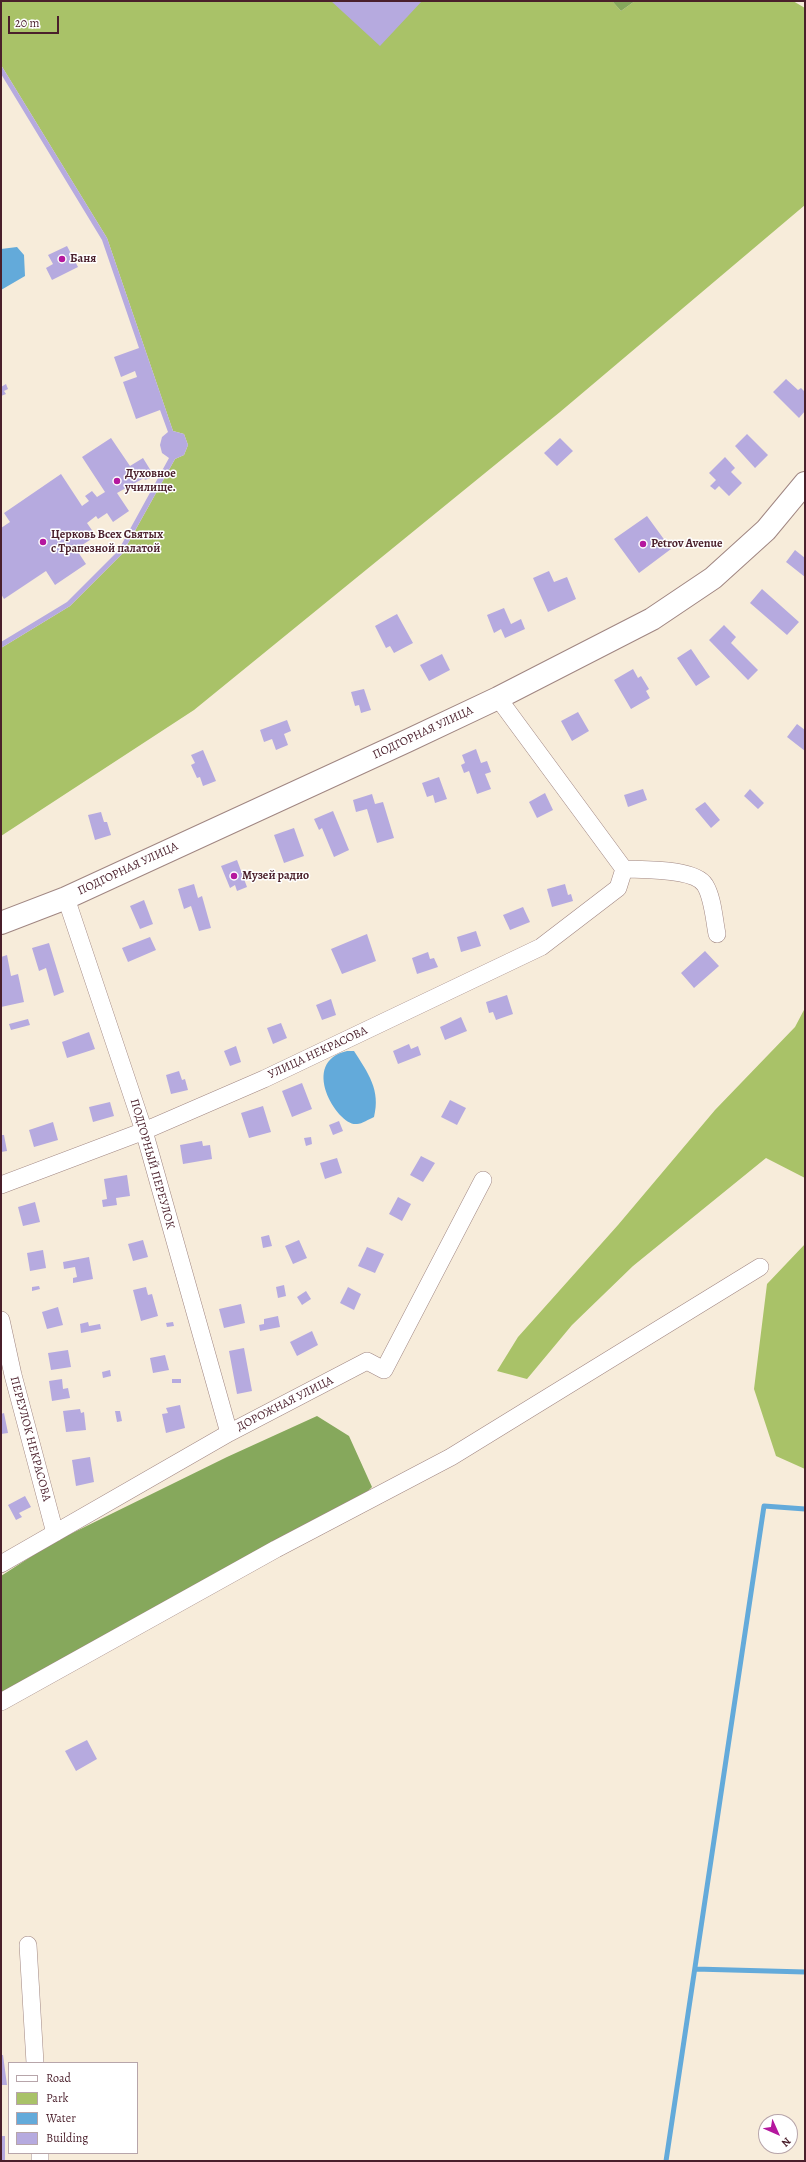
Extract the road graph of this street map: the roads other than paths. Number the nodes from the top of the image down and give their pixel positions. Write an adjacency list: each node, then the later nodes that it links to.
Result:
1 (805, 483): 2 (main road, ПОДГОРНАЯ УЛИЦА)
2 (498, 698): 3 (street); 4 (main road, ПОДГОРНАЯ УЛИЦА)
3 (624, 869): 6 (street); 7 (street, УЛИЦА НЕКРАСОВА)
4 (66, 898): 5 (main road, ПОДГОРНАЯ УЛИЦА); 7 (street, ПОДГОРНЫЙ ПЕРЕУЛОК)
5 (1, 922)
6 (717, 934)
7 (144, 1131): 9 (street, УЛИЦА НЕКРАСОВА); 12 (street, ПОДГОРНЫЙ ПЕРЕУЛОК)
8 (484, 1180): 12 (street, ДОРОЖНАЯ УЛИЦА)
9 (1, 1185)
10 (760, 1267): 15 (street)
11 (1, 1320): 13 (street, ПЕРЕУЛОК НЕКРАСОВА)
12 (229, 1433): 13 (street, ДОРОЖНАЯ УЛИЦА)
13 (55, 1533): 14 (street, ДОРОЖНАЯ УЛИЦА)
14 (1, 1564)
15 (1, 1702)
16 (28, 1945): 17 (street)
17 (35, 2062)

